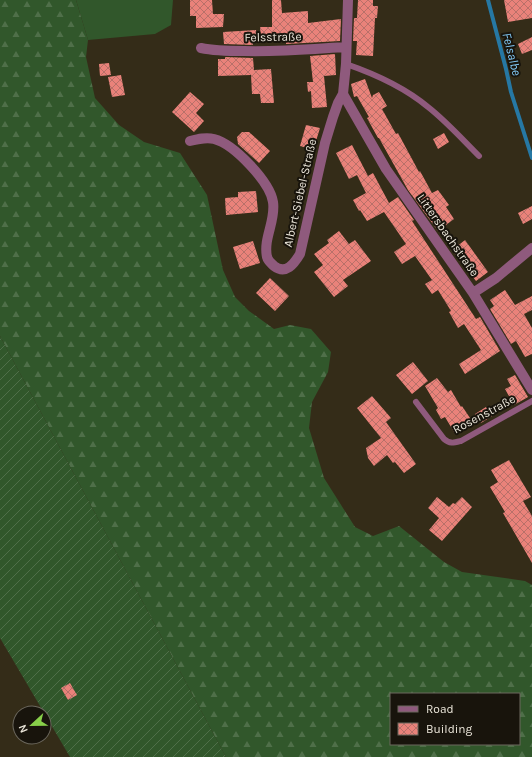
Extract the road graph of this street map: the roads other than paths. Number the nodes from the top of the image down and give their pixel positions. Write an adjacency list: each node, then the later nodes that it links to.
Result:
1 (348, 0): 2 (street)
2 (346, 47): 3 (street, Felsstraße); 4 (street)
3 (200, 48)
4 (346, 64): 5 (street); 7 (lane)
5 (343, 94): 6 (street, Albert-Siebel-Straße); 9 (street, Littersbachstraße)
6 (190, 141)
7 (479, 156)
8 (532, 248): 9 (street)
9 (473, 293): 10 (street, Littersbachstraße)
10 (532, 390)
11 (532, 401): 12 (lane, Rosenstraße)
12 (416, 402)

